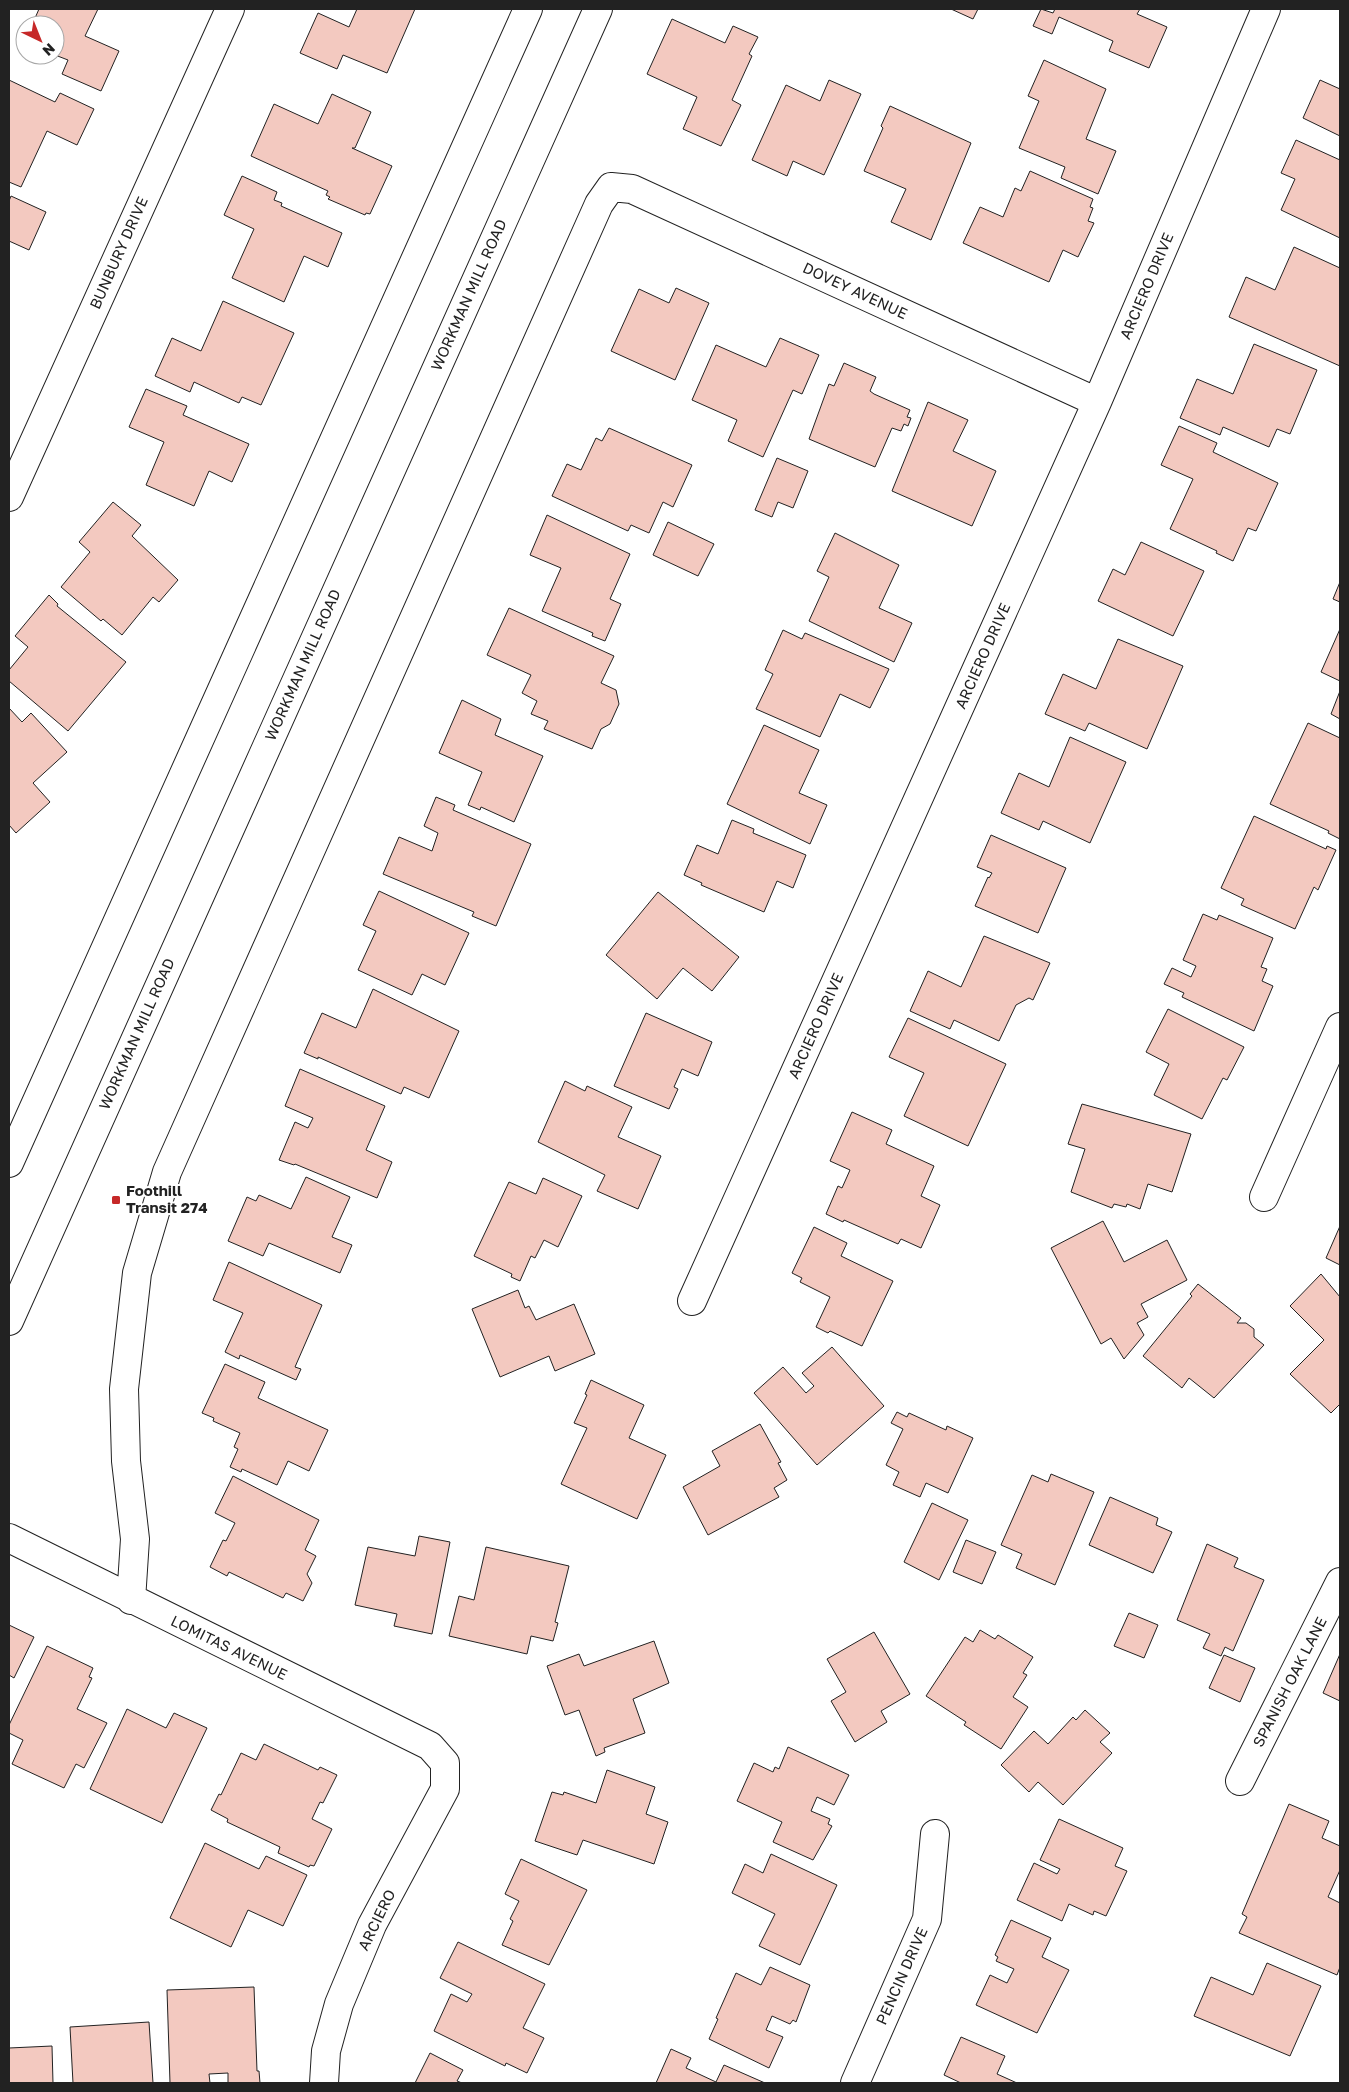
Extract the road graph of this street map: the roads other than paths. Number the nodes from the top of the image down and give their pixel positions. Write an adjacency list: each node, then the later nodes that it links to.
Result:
1 (230, 9): 6 (street, BUNBURY DRIVE)
2 (528, 9): 8 (street)
3 (598, 9): 11 (street, WORKMAN MILL ROAD)
4 (1266, 9): 5 (street, ARCIERO DRIVE)
5 (1097, 402): 10 (street, ARCIERO DRIVE); 14 (street, DOVEY AVENUE)
6 (9, 497)
7 (1340, 1027): 9 (street)
8 (9, 1163)
9 (1264, 1198)
10 (692, 1301)
11 (9, 1321)
12 (9, 1538): 14 (street, LOMITAS AVENUE)
13 (1340, 1582): 16 (street, SPANISH OAK LANE)
14 (131, 1600): 15 (street, LOMITAS AVENUE)
15 (445, 1763): 18 (street, ARCIERO)
16 (1240, 1781)
17 (935, 1834): 19 (street, PENCIN DRIVE)
18 (324, 2083)
19 (855, 2083)

